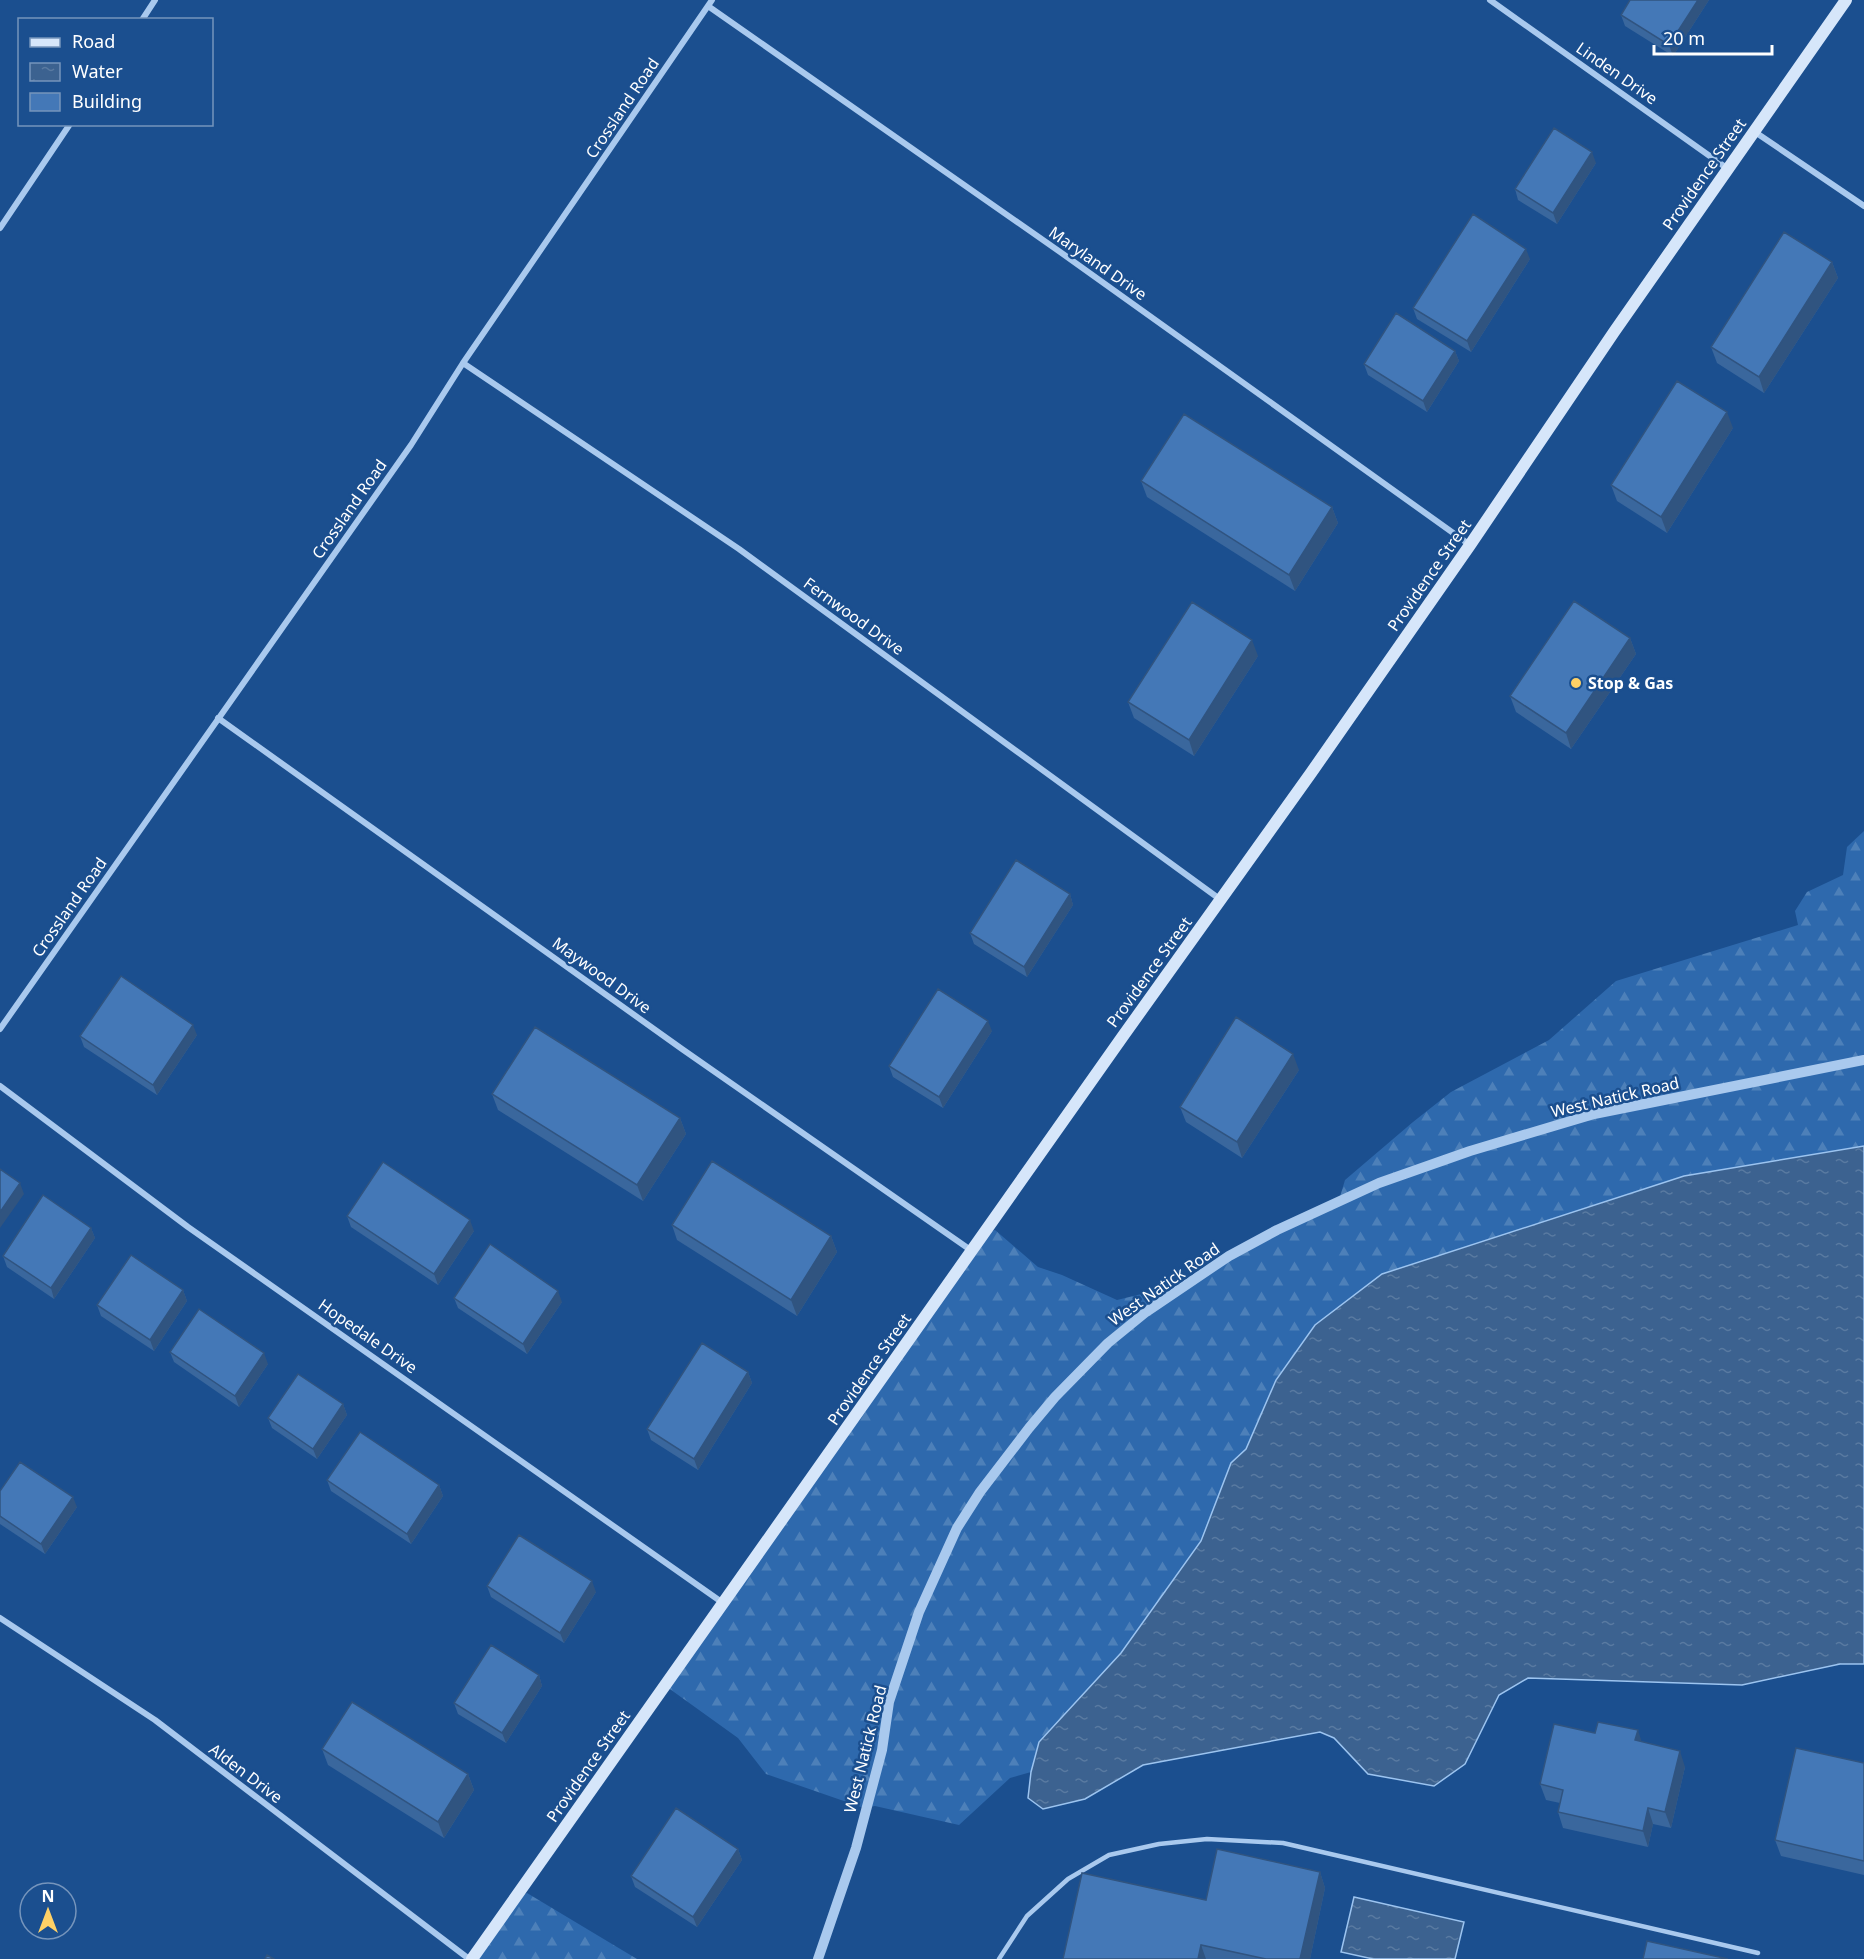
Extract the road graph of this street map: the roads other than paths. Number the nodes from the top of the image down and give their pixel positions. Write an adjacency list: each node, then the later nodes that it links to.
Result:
1 (155, 0): 5 (street)
2 (1490, 0): 8 (street, Linden Drive)
3 (1846, 0): 7 (main road, Providence Street)
4 (710, 3): 11 (street, Crossland Road); 12 (street, Maryland Drive)
5 (143, 18)
6 (69, 126): 10 (street)
7 (1754, 131): 8 (main road, Providence Street); 9 (street)
8 (1728, 169): 12 (main road, Providence Street)
9 (1864, 206)
10 (0, 228)
11 (464, 363): 13 (street, Crossland Road); 14 (street, Fernwood Drive)
12 (1470, 545): 14 (main road, Providence Street)
13 (218, 718): 15 (street, Crossland Road); 18 (street, Maywood Drive)
14 (1221, 900): 18 (main road, Providence Street)
15 (0, 1029)
16 (1864, 1060): 23 (street, West Natick Road)
17 (0, 1086): 19 (street, Hopedale Drive)
18 (972, 1252): 19 (main road, Providence Street)
19 (724, 1603): 22 (main road, Providence Street)
20 (0, 1618): 22 (street, Alden Drive)
21 (1758, 1953): 24 (lane)
22 (471, 1959)
23 (818, 1959)
24 (999, 1959)

